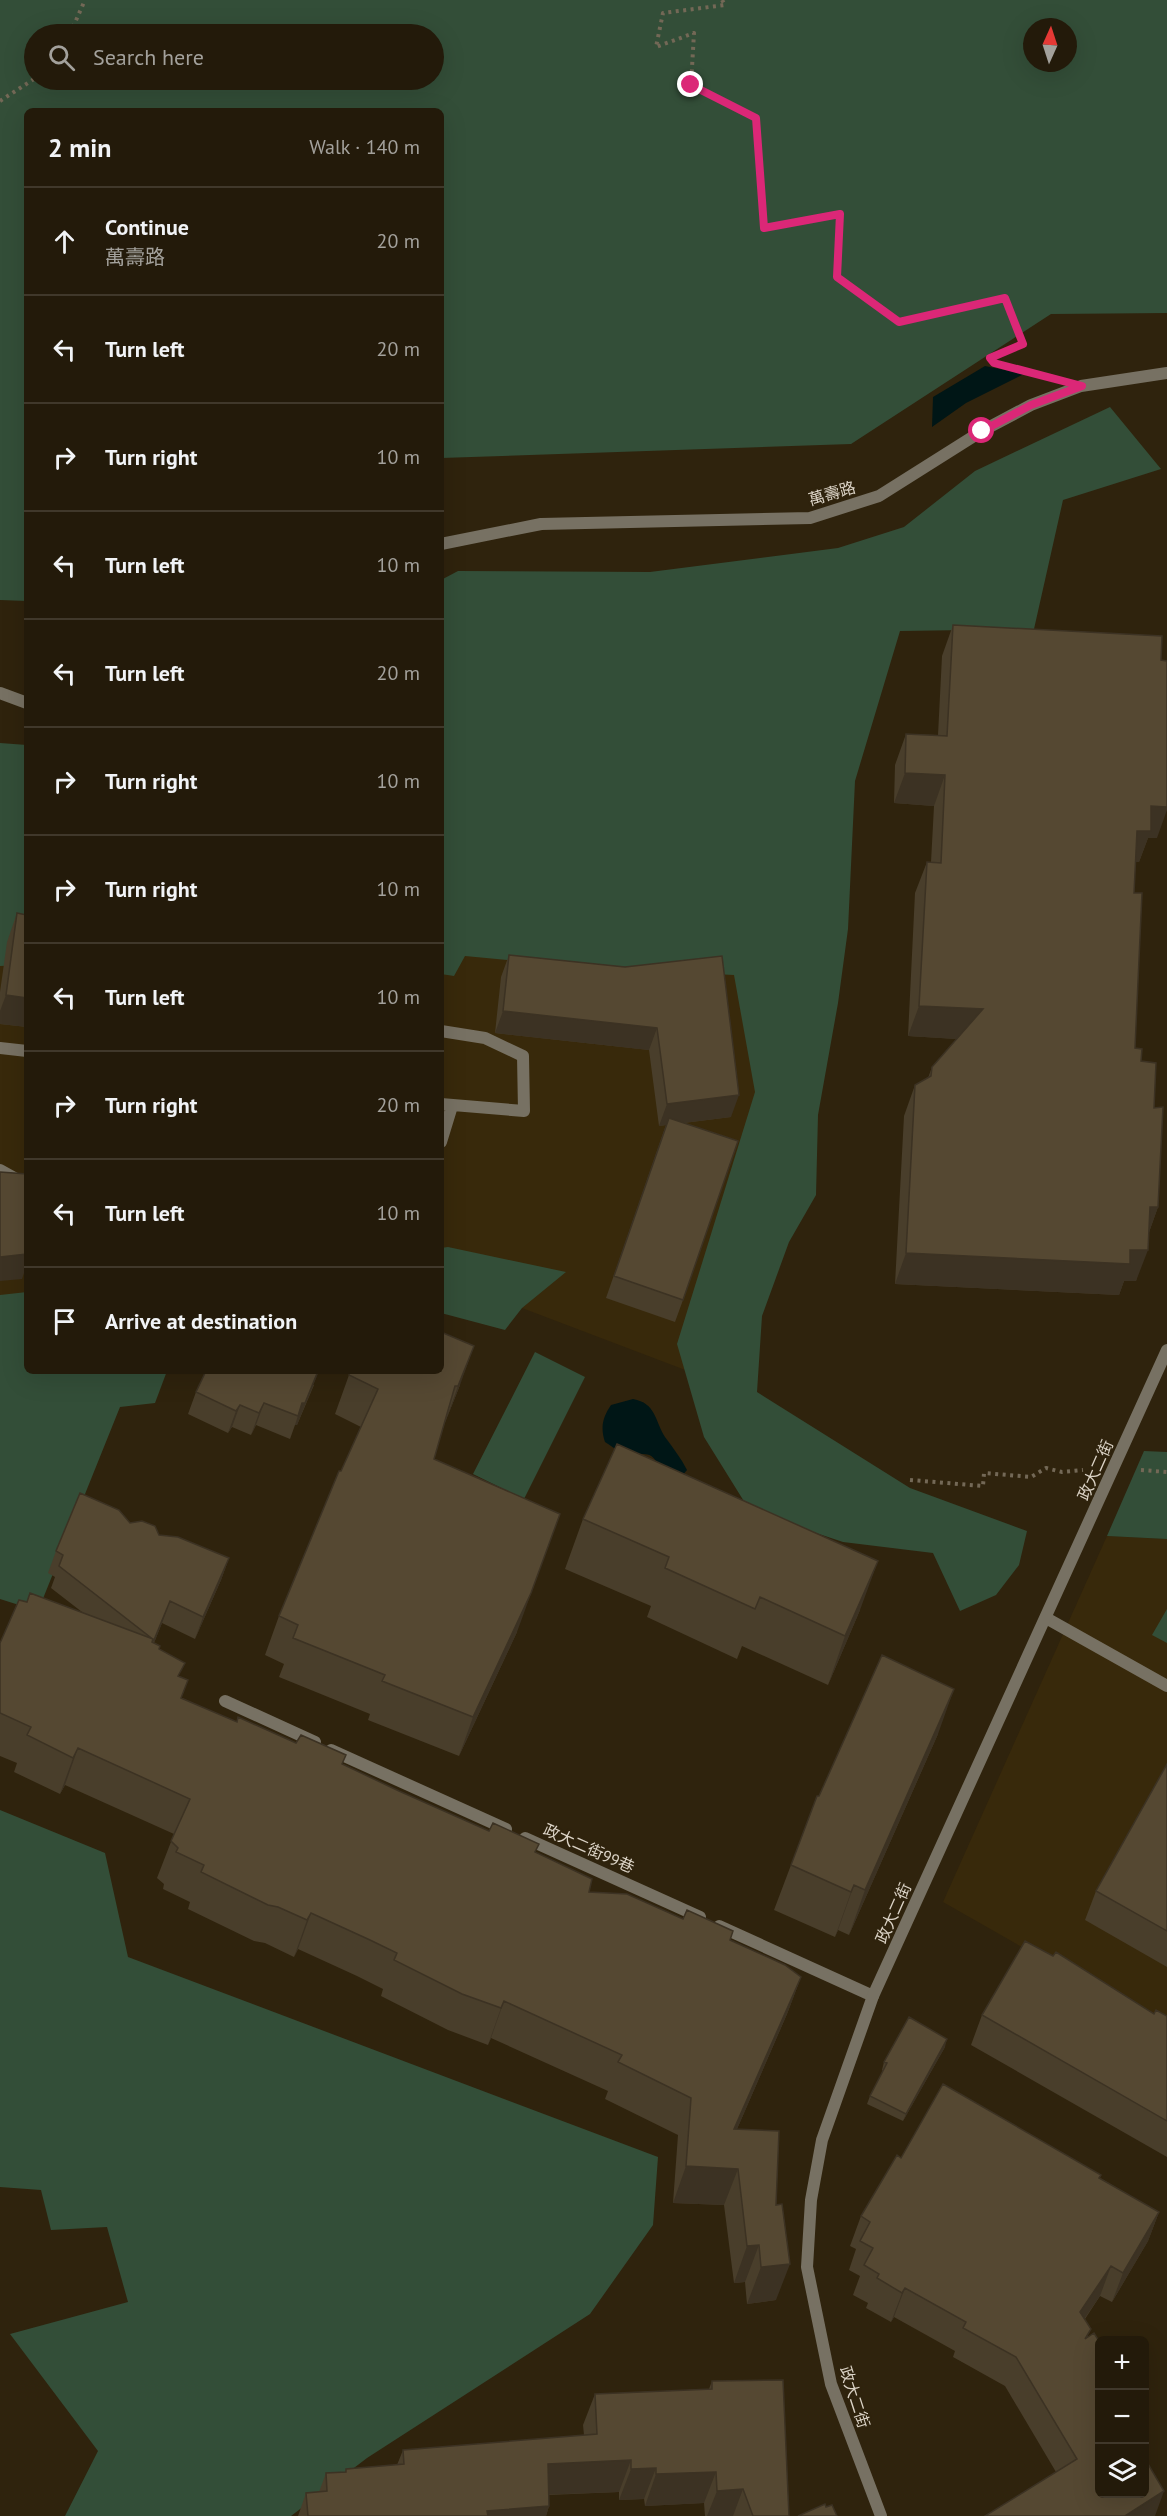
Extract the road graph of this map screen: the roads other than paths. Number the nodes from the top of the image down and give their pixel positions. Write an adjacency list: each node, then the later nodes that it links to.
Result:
1 (1167, 373): 2 (street, 萬壽路)
2 (444, 543)
3 (0, 693): 4 (street)
4 (24, 702)
5 (444, 1031): 8 (street)
6 (0, 1048): 7 (street)
7 (24, 1051)
8 (447, 1105): 9 (street)
9 (444, 1124)
10 (0, 1170): 11 (street)
11 (24, 1183)
12 (1167, 1350): 13 (street, 政大二街)
13 (1046, 1618): 14 (street); 16 (street, 政大二街)
14 (1167, 1686)
15 (225, 1701): 16 (street, 政大二街99巷)
16 (873, 1996): 17 (street, 政大二街)
17 (881, 2516)

